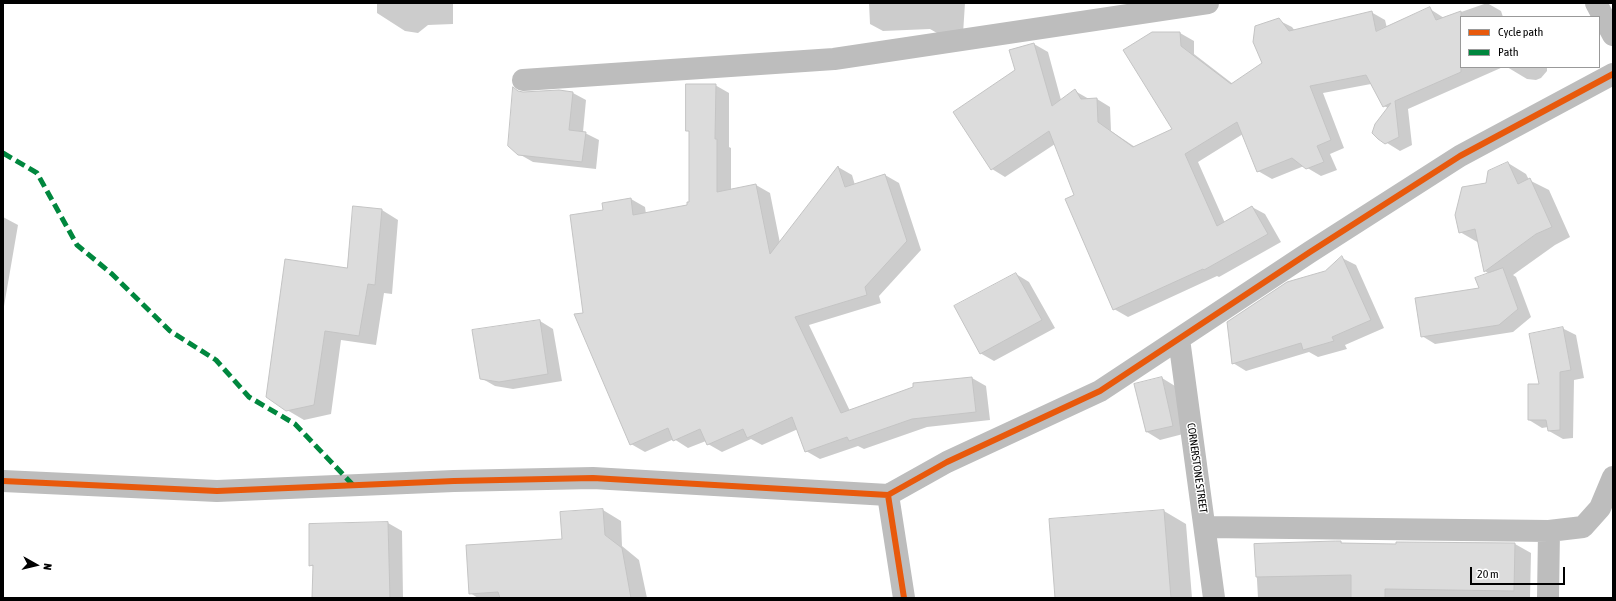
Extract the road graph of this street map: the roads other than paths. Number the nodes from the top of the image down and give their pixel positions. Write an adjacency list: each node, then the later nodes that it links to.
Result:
1 (1208, 3): 5 (street)
2 (1596, 3): 3 (street)
3 (1613, 35)
4 (1613, 74): 6 (street)
5 (523, 80)
6 (1179, 339): 9 (street); 10 (street, CORNERSTONE STREET)
7 (1613, 477): 11 (street)
8 (3, 481): 9 (street)
9 (888, 495): 12 (street)
10 (1205, 527): 11 (street); 13 (street, CORNERSTONE STREET)
11 (1549, 531): 14 (street)
12 (904, 598)
13 (1214, 598)
14 (1548, 598)

